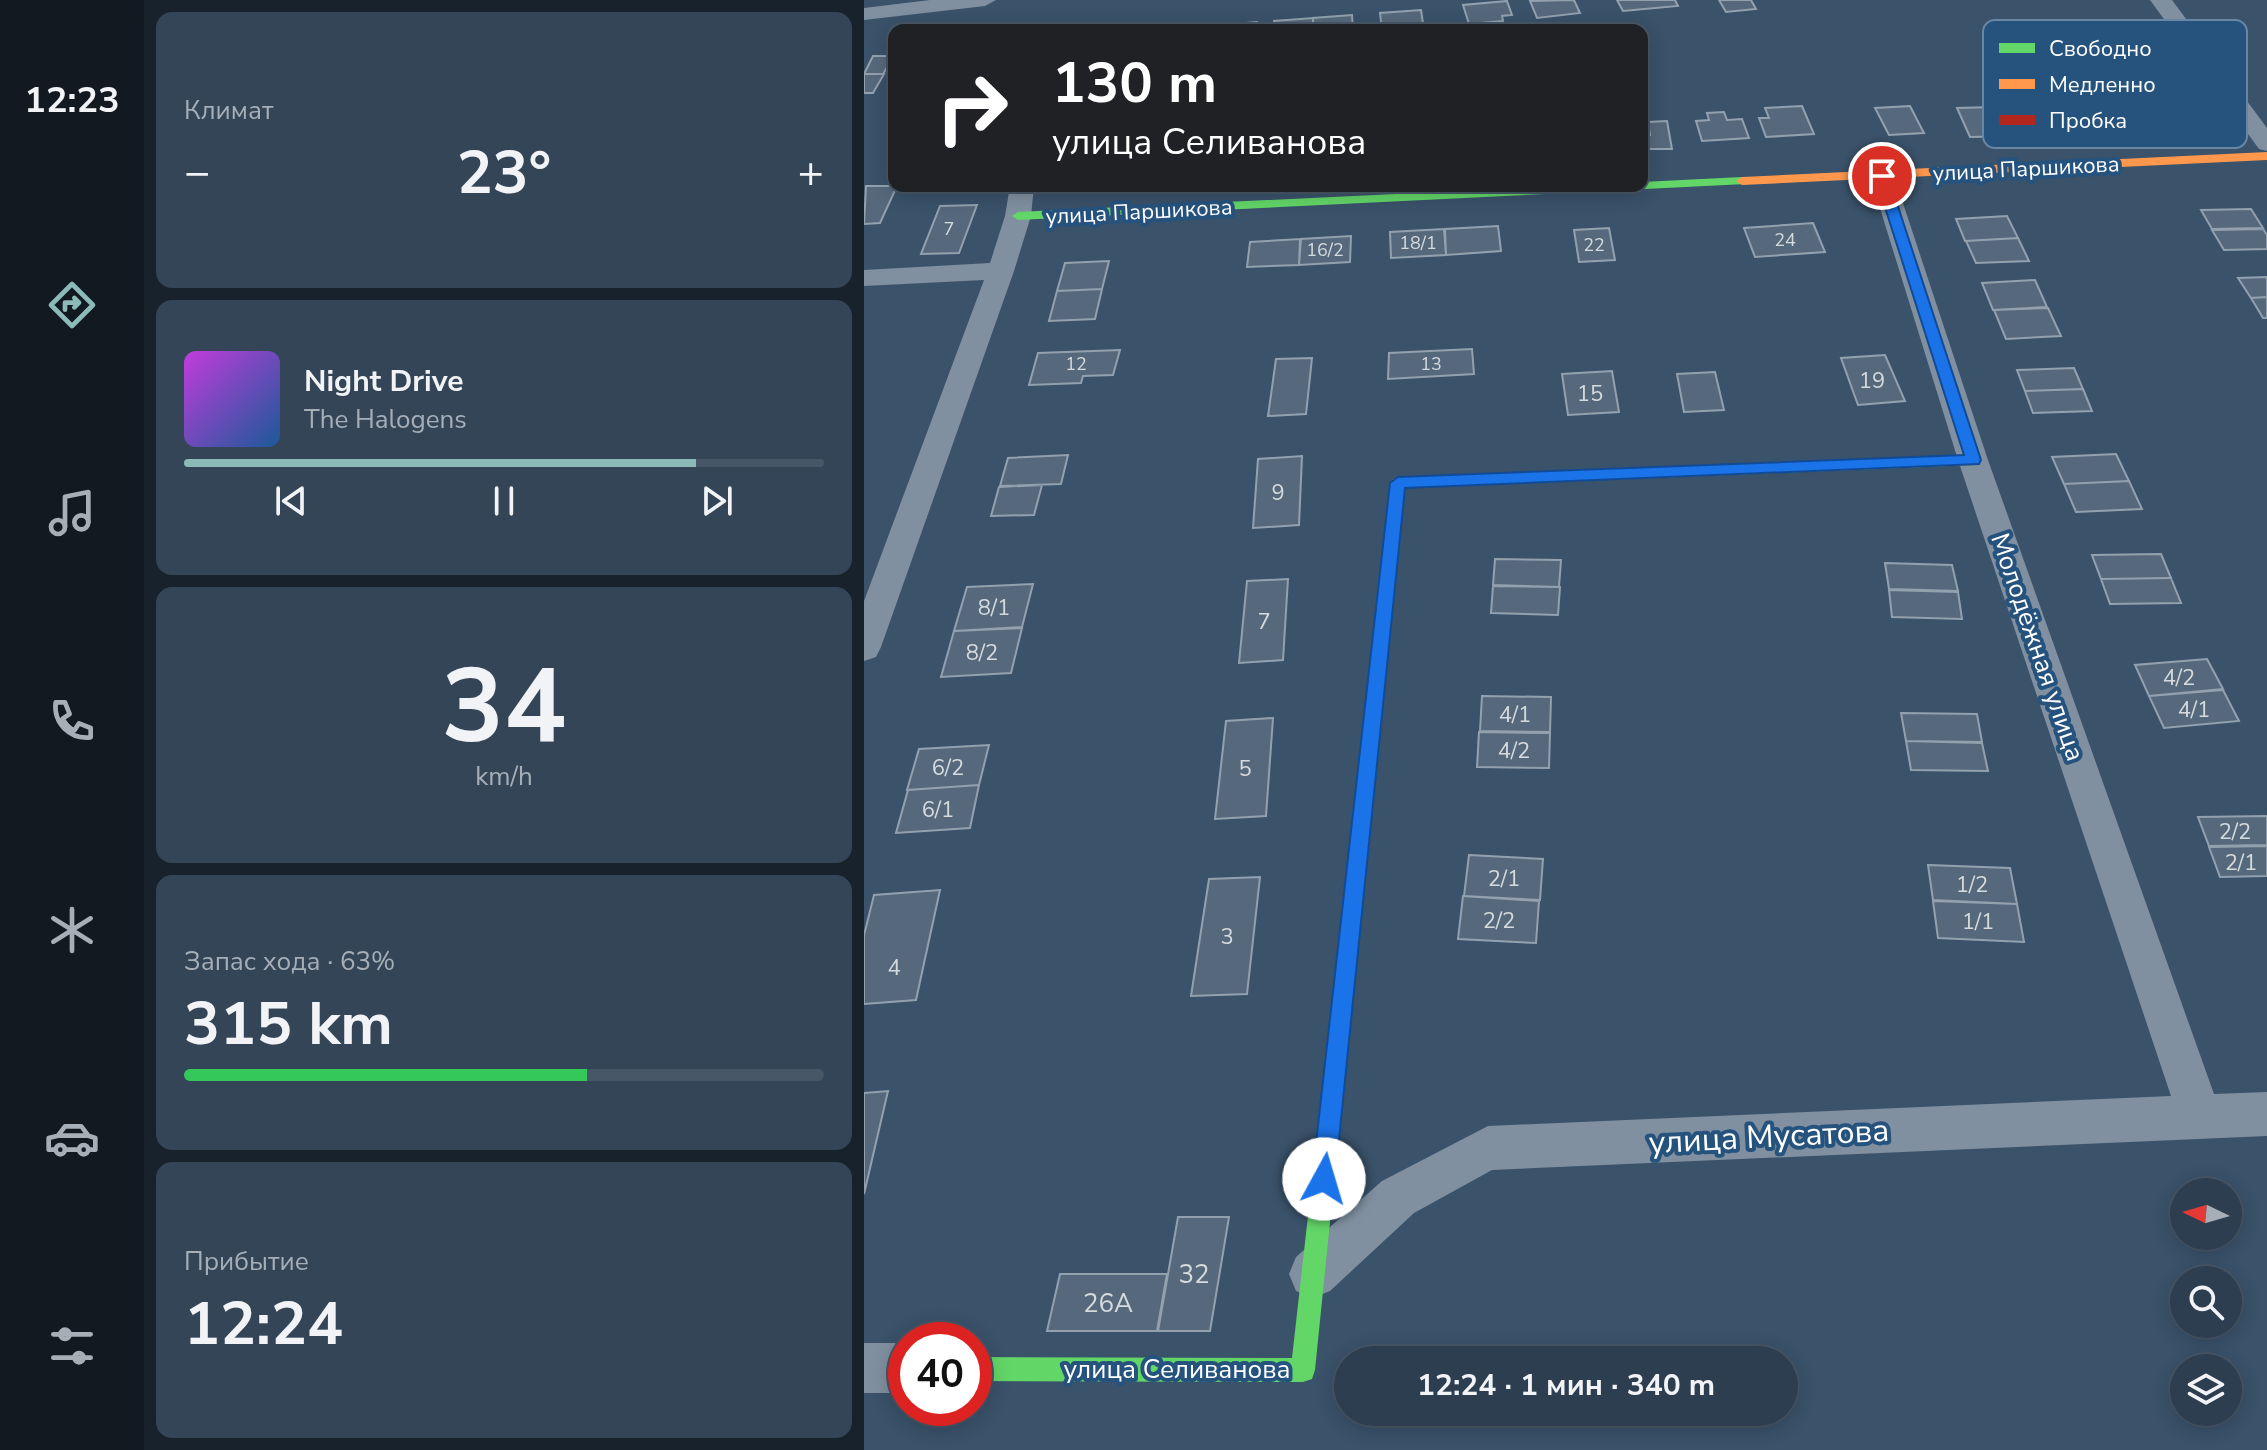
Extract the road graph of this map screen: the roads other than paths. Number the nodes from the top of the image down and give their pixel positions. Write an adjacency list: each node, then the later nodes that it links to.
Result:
1 (975, 0): 3 (street)
2 (2161, 0): 4 (street)
3 (864, 14)
4 (2176, 20)
5 (2247, 117): 6 (street)
6 (2267, 144)
7 (2267, 156): 8 (street, улица Паршикова)
8 (1882, 176): 9 (street, улица Паршикова); 15 (street, Молодёжная улица)
9 (1648, 187)
10 (1021, 192): 12 (street, улица Паршикова)
11 (1536, 192): 12 (street, улица Паршикова)
12 (1018, 216): 13 (street, улица Паршикова)
13 (1001, 271): 14 (street); 16 (street, улица Паршикова)
14 (864, 278)
15 (1973, 460): 18 (street, Молодёжная улица); 19 (street, улица Селиванова)
16 (864, 647)
17 (2267, 1114): 18 (street, улица Мусатова)
18 (2200, 1117): 19 (street, улица Мусатова)
19 (1313, 1274): 22 (street, улица Селиванова)
20 (864, 1368): 21 (street)
21 (888, 1368)
22 (992, 1369)

